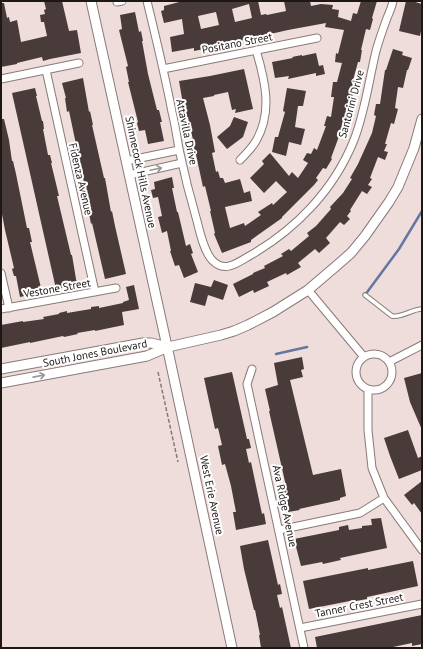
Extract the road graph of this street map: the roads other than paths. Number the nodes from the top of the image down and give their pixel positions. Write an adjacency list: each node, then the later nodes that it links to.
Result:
1 (91, 1): 13 (street, Shinnecock Hills Avenue)
2 (147, 1): 7 (street, Attavilla Drive)
3 (393, 1): 16 (street, Santorini Drive)
4 (317, 38): 5 (street, Positano Street)
5 (256, 50): 7 (street, Positano Street); 12 (street)
6 (79, 63): 8 (street)
7 (162, 69): 11 (street, Attavilla Drive)
8 (46, 70): 9 (street); 20 (street, Fidenza Avenue)
9 (1, 80)
10 (422, 119): 19 (street)
11 (179, 150): 13 (street); 14 (street, Attavilla Drive)
12 (240, 160)
13 (126, 161): 15 (street, Shinnecock Hills Avenue)
14 (182, 163): 15 (street, one-way to 14); 16 (street, Attavilla Drive)
15 (129, 175): 25 (street, Shinnecock Hills Avenue)
16 (215, 263)
17 (1, 273): 22 (street)
18 (116, 288): 20 (street, Vestone Street)
19 (308, 290): 25 (street); 26 (street)
20 (96, 292): 22 (street, Vestone Street)
21 (365, 295): 23 (lane)
22 (5, 309)
23 (422, 310)
24 (422, 345): 27 (street)
25 (168, 347): 28 (street, South Jones Boulevard); 30 (street, South Jones Boulevard, one-way to 25); 37 (street, West Erie Avenue)
26 (364, 357): 27 (street); 31 (street)
27 (389, 362): 31 (street)
28 (1, 369)
29 (252, 369): 33 (street, Ava Ridge Avenue)
30 (1, 383)
31 (368, 389): 32 (street)
32 (384, 498): 33 (street); 34 (street)
33 (279, 530): 36 (street, Ava Ridge Avenue)
34 (422, 550)
35 (422, 604): 36 (street, Tanner Crest Street)
36 (300, 628): 38 (street, Ava Ridge Avenue)
37 (232, 648)
38 (304, 648)

